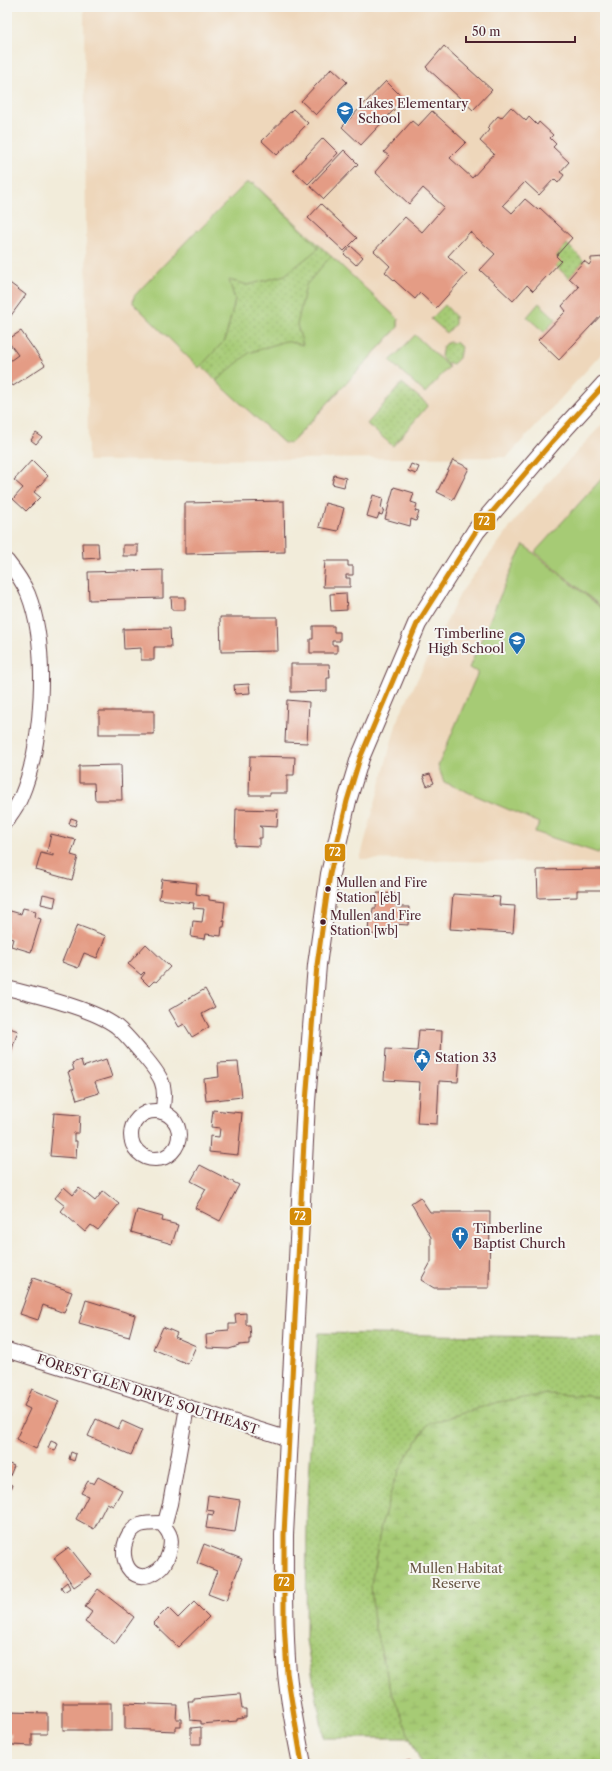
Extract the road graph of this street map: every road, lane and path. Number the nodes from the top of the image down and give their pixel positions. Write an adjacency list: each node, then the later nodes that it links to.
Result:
1 (605, 384): 8 (street)
2 (7, 561): 3 (street)
3 (7, 820)
4 (7, 988): 5 (street)
5 (162, 1112)
6 (7, 1350): 7 (street, FOREST GLEN DRIVE SOUTHEAST)
7 (187, 1407): 8 (street, FOREST GLEN DRIVE SOUTHEAST); 9 (street)
8 (289, 1439): 10 (street)
9 (164, 1526)
10 (302, 1764)

